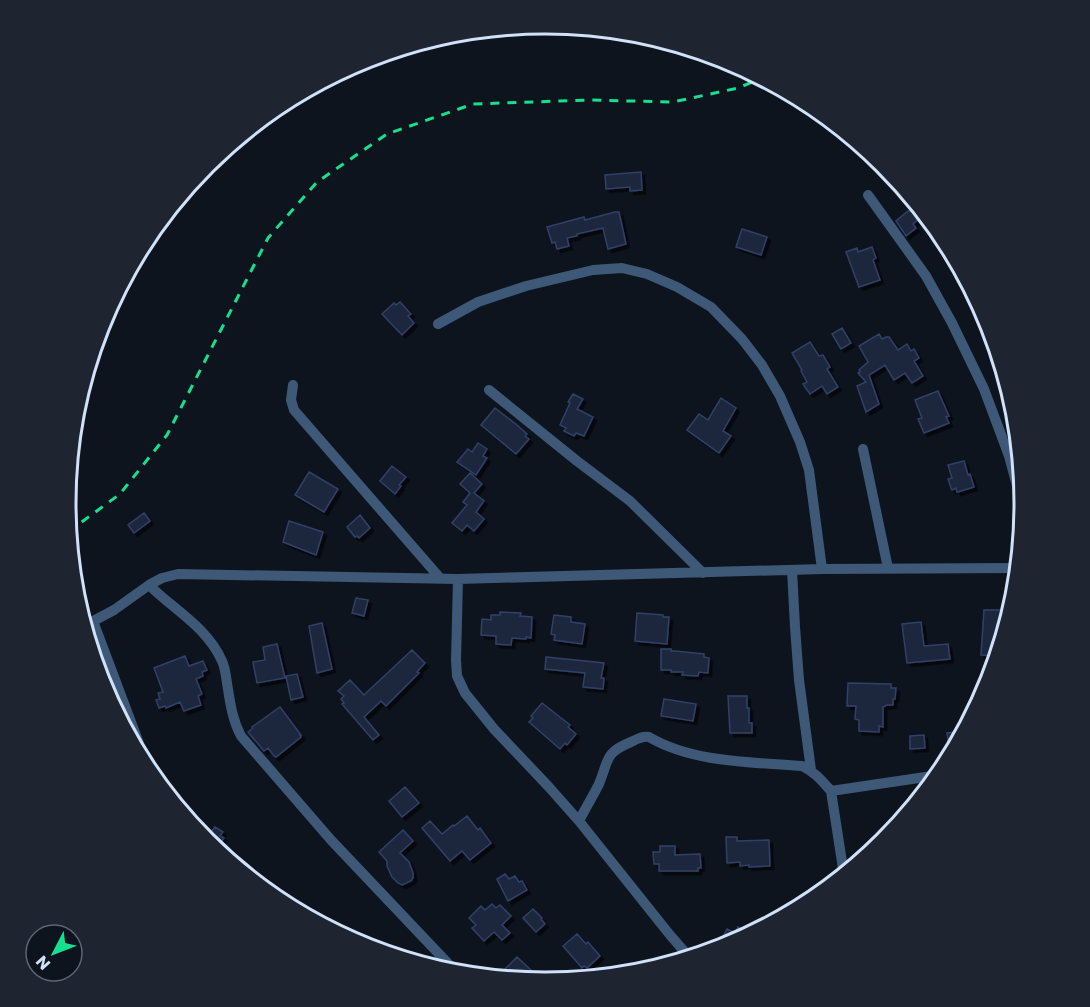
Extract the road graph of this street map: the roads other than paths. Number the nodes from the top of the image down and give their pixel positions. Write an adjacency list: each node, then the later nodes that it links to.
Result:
1 (868, 195): 6 (street)
2 (438, 324): 9 (street)
3 (293, 385): 12 (street)
4 (489, 390): 11 (street)
5 (862, 449): 7 (street)
6 (1013, 470)
7 (888, 568): 8 (street); 9 (street)
8 (1010, 568)
9 (822, 569): 10 (street)
10 (792, 570): 11 (street); 18 (street)
11 (703, 573): 13 (street)
12 (440, 578): 13 (street); 14 (street)
13 (458, 579): 21 (street)
14 (149, 585): 15 (street); 24 (street)
15 (91, 621)
16 (102, 658): 17 (street)
17 (126, 715)
18 (812, 770): 20 (street); 21 (street)
19 (925, 778): 20 (street)
20 (831, 791): 22 (street)
21 (579, 821): 23 (street)
22 (843, 866)
23 (684, 951)
24 (446, 961)

